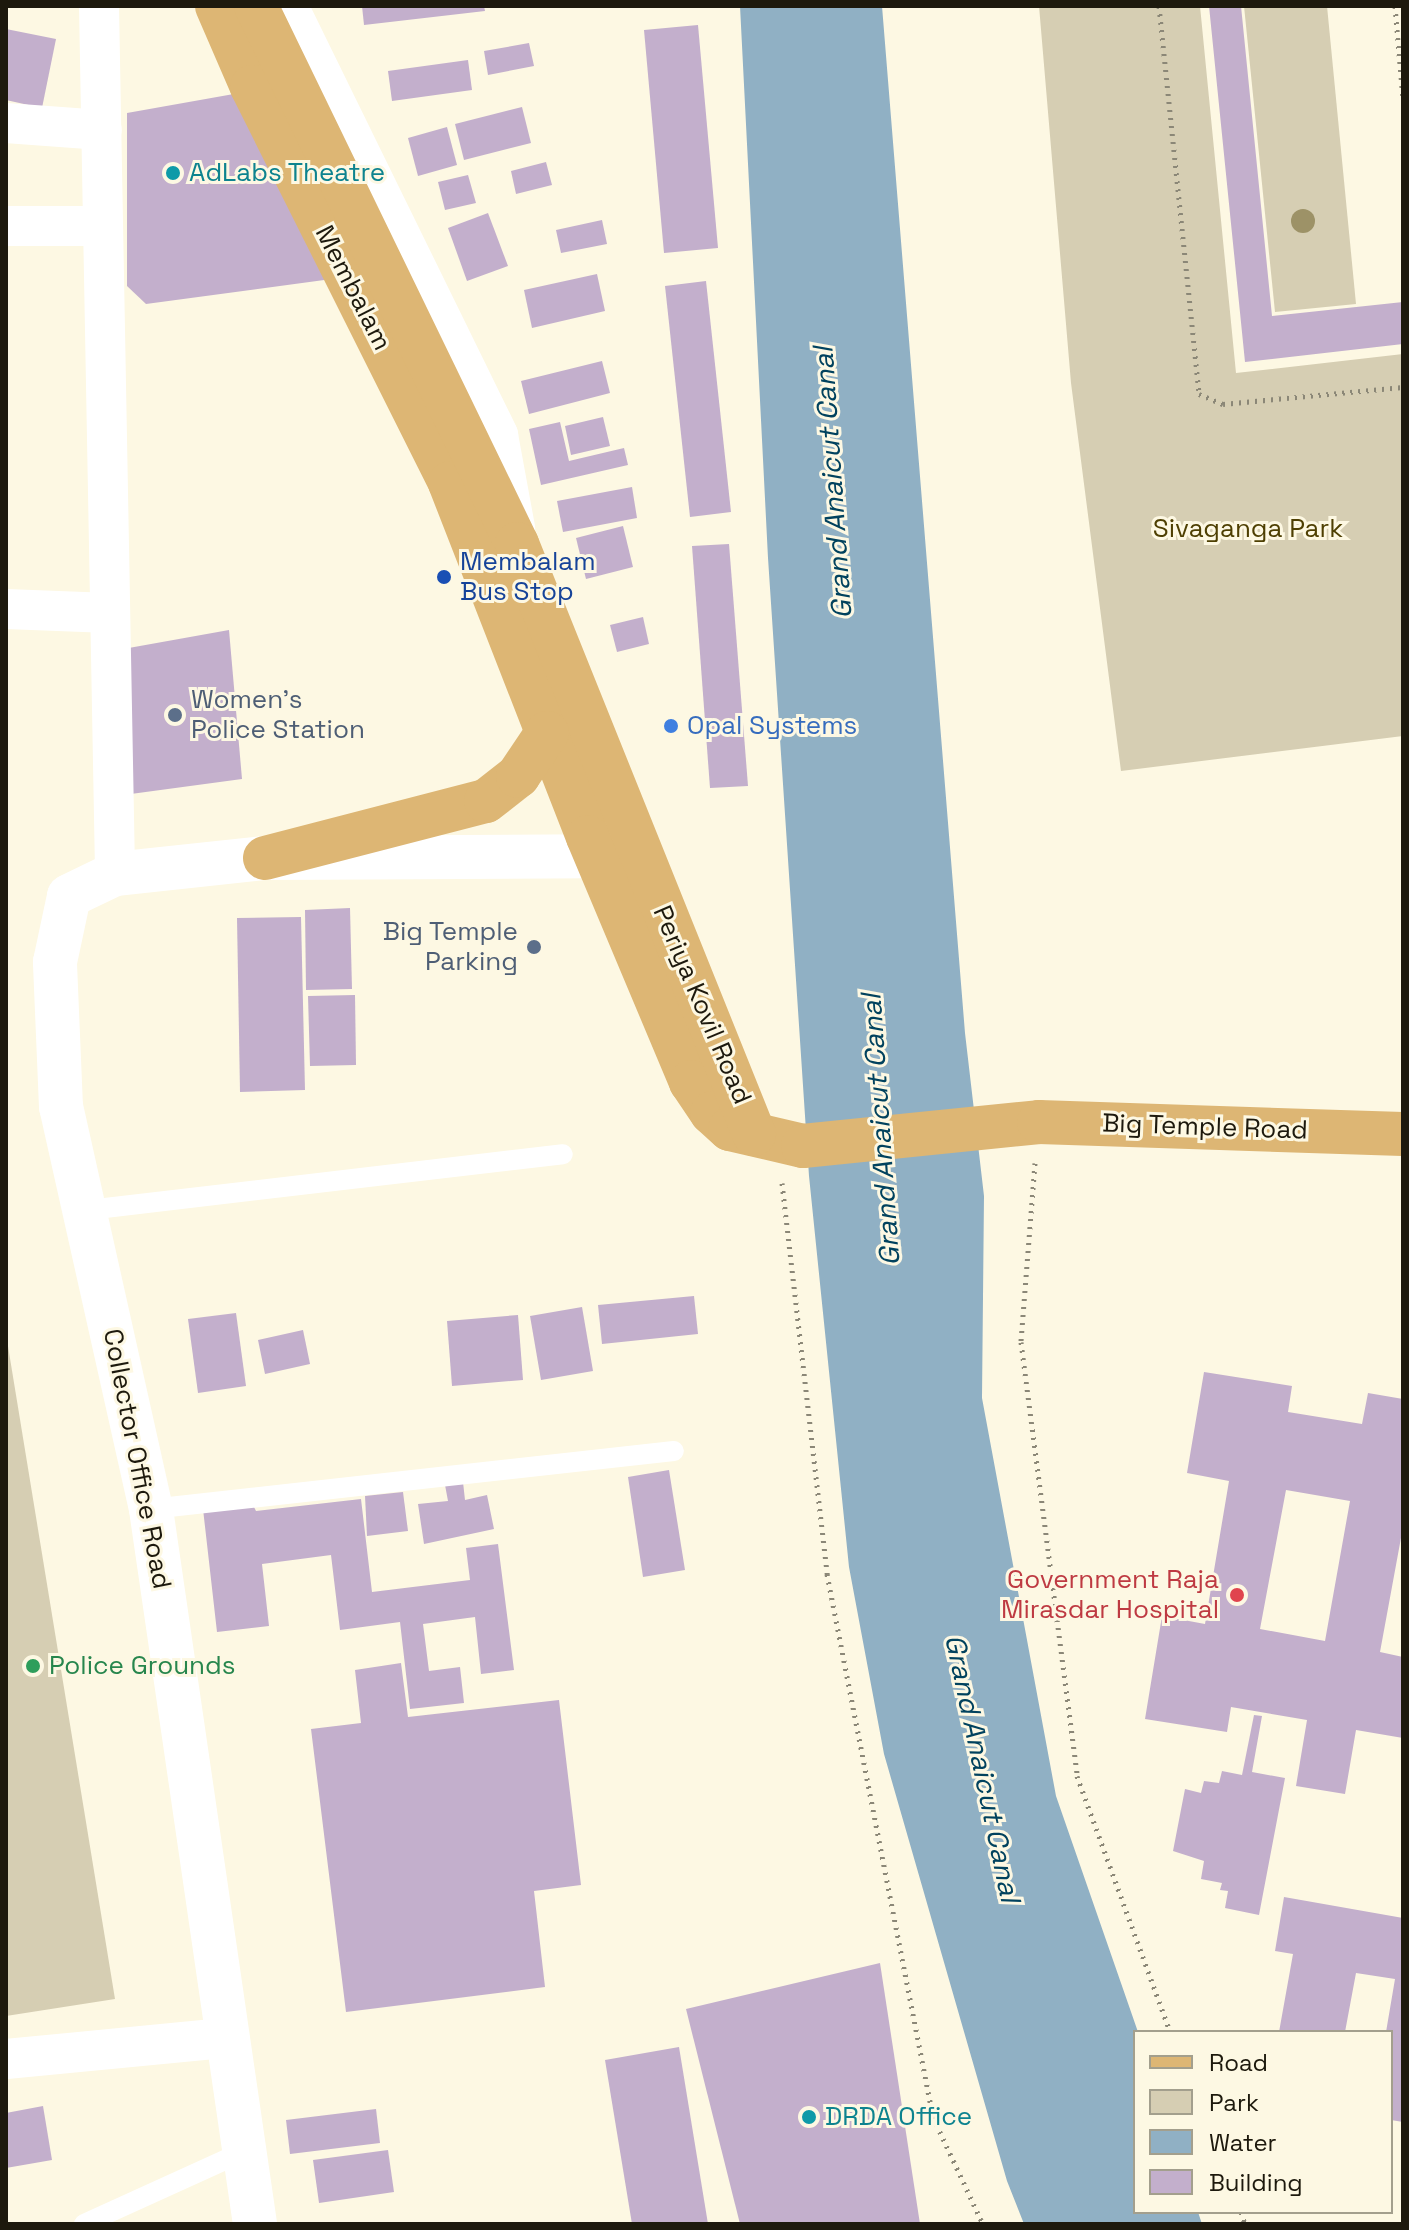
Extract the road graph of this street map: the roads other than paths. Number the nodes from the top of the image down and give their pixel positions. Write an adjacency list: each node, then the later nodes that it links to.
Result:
1 (99, 6): 6 (street)
2 (217, 6): 9 (main road, Membalam)
3 (256, 6): 9 (main road, Membalam)
4 (288, 6): 10 (street)
5 (6, 123): 6 (street)
6 (102, 130): 8 (street)
7 (6, 226): 8 (street)
8 (101, 226): 12 (street)
9 (466, 474): 10 (main road, Periya Kovil Road); 13 (main road, Periya Kovil Road)
10 (517, 544): 15 (main road, Periya Kovil Road)
11 (6, 609): 12 (street)
12 (110, 613): 17 (street)
13 (547, 733): 14 (main road, Periya Kovil Road); 16 (main road)
14 (596, 856): 15 (main road, Collector Office Road); 16 (main road, Collector Office Road); 19 (main road, Periya Kovil Road)
15 (640, 856): 19 (main road, Periya Kovil Road)
16 (265, 858): 17 (main road, Collector Office Road)
17 (115, 874): 21 (main road, Collector Office Road)
18 (1403, 1134): 19 (main road, Big Temple Road)
19 (778, 1141)
20 (563, 1154): 21 (lane)
21 (88, 1210): 23 (main road, Collector Office Road)
22 (674, 1451): 23 (lane)
23 (151, 1509): 24 (main road, Collector Office Road)
24 (224, 2038): 25 (street); 26 (main road, Collector Office Road)
25 (6, 2059)
26 (243, 2152): 27 (lane); 28 (main road, Collector Office Road)
27 (84, 2224)
28 (255, 2224)

